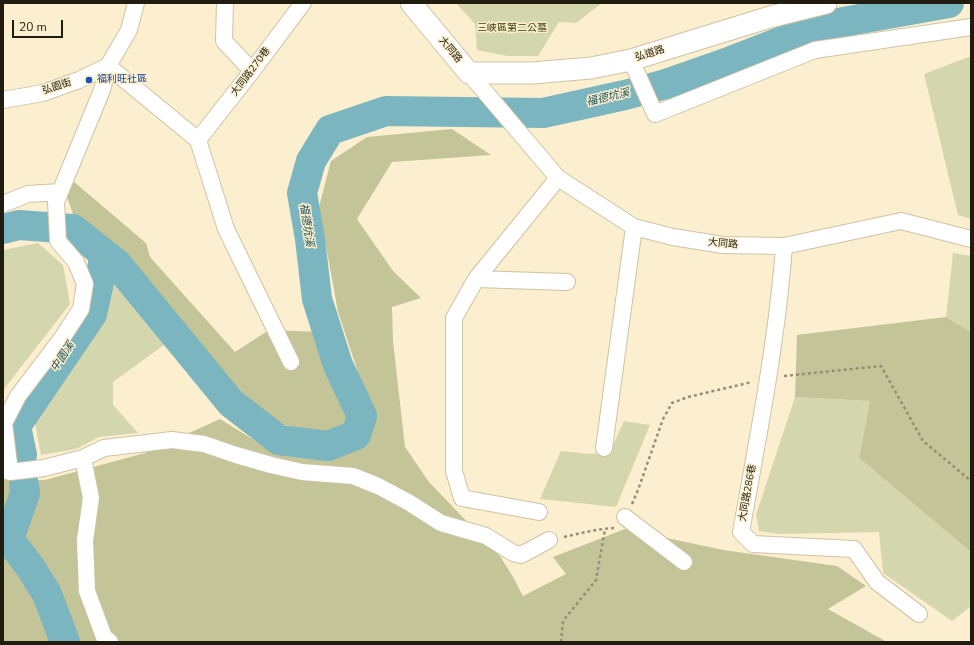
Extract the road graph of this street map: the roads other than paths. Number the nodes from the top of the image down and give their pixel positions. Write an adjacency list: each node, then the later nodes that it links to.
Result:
1 (136, 3): 7 (street)
2 (224, 3): 9 (street)
3 (303, 3): 9 (street, 大同路270巷)
4 (411, 3): 10 (street, 大同路)
5 (826, 3): 8 (street, 弘道路)
6 (971, 27): 8 (street)
7 (108, 66): 11 (street, 弘園街); 12 (street); 14 (street)
8 (634, 67): 10 (street, 弘道路)
9 (252, 71): 12 (street, 大同路270巷)
10 (469, 73): 13 (street, 大同路)
11 (3, 100)
12 (198, 140): 21 (street)
13 (558, 178): 16 (street, 大同路); 19 (street)
14 (58, 197): 15 (street); 24 (street)
15 (3, 204)
16 (634, 227): 18 (street, 大同路); 22 (street)
17 (971, 239): 18 (street, 大同路)
18 (784, 246): 29 (street, 大同路286巷)
19 (476, 279): 20 (street); 25 (street)
20 (567, 282)
21 (291, 362)
22 (604, 448)
23 (83, 458): 24 (street); 27 (street); 30 (street)
24 (6, 471)
25 (539, 512)
26 (625, 517): 28 (street)
27 (550, 540)
28 (684, 562)
29 (919, 614)
30 (110, 642)

